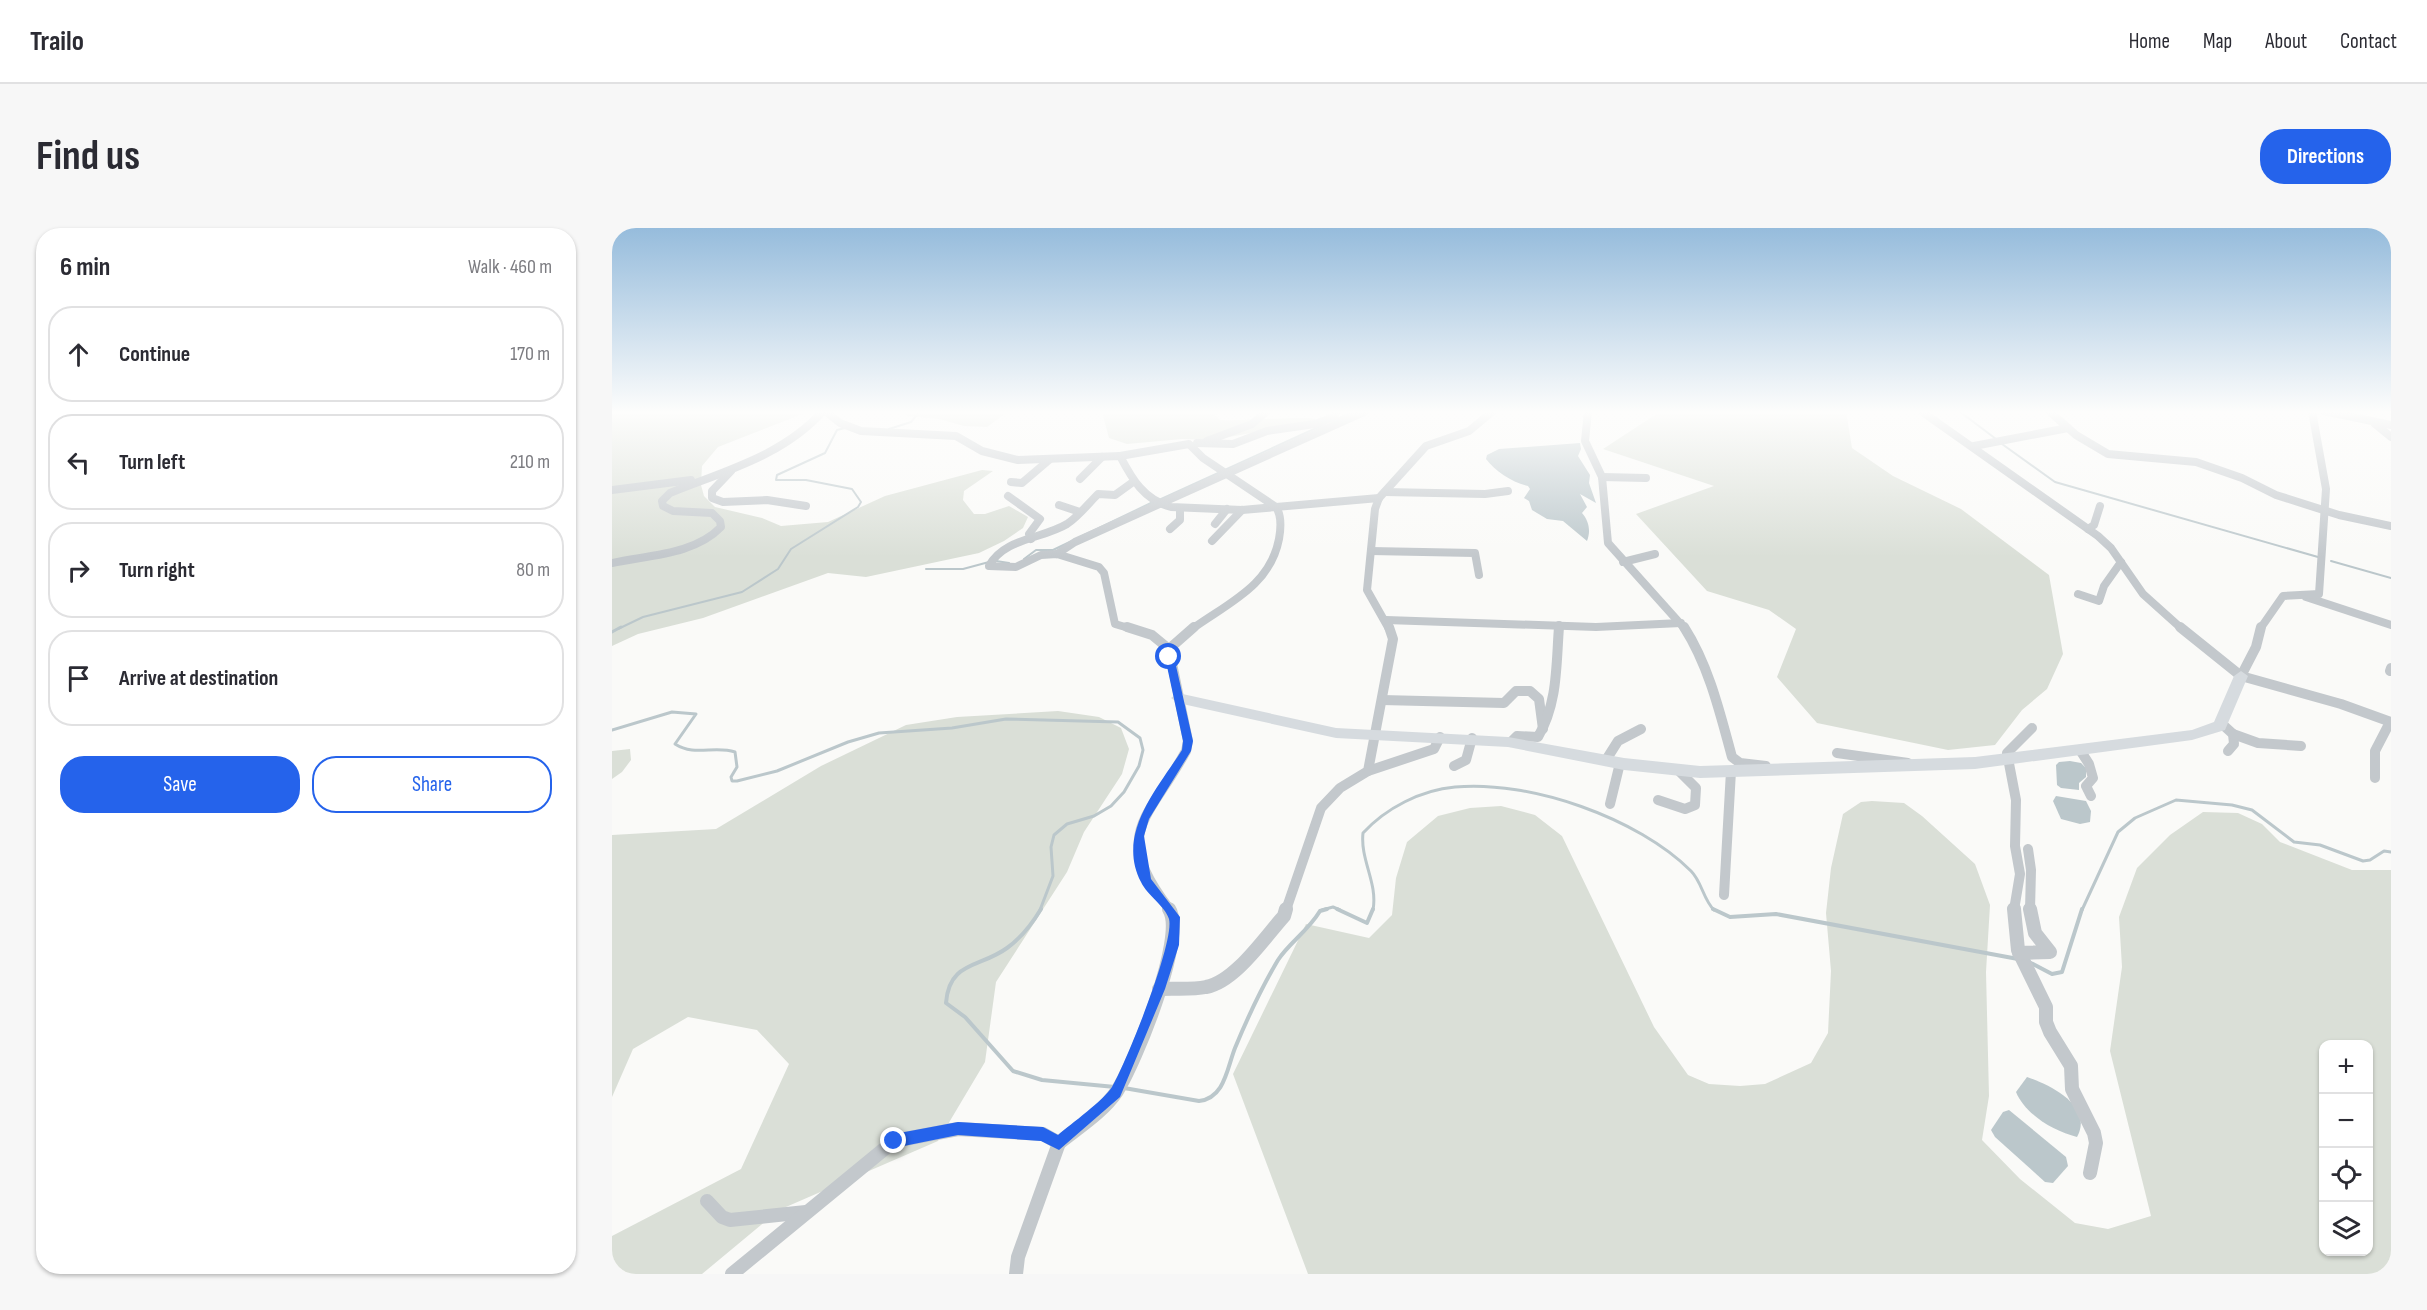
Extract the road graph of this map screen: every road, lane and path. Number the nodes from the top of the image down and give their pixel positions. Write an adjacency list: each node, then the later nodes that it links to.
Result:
1 (750, 460): 14 (street)
2 (1021, 460): 3 (street)
3 (1049, 460): 4 (street); 20 (street)
4 (1052, 460)
5 (1099, 460): 18 (street)
6 (1122, 460): 21 (street)
7 (1211, 460): 15 (street)
8 (1252, 460): 15 (street)
9 (1414, 460): 24 (street)
10 (1594, 460): 17 (street)
11 (1993, 460): 39 (street)
12 (2170, 460): 34 (street)
13 (2321, 460): 34 (street)
14 (733, 469): 16 (street); 28 (street)
15 (1224, 472): 26 (street); 30 (street)
16 (715, 475): 22 (street); 47 (street)
17 (1602, 477): 19 (street); 45 (street)
18 (1080, 478)
19 (1646, 478)
20 (1011, 482)
21 (1133, 482): 26 (street); 35 (street)
22 (612, 490)
23 (1508, 491): 24 (street)
24 (1382, 495): 30 (street); 42 (street)
25 (1008, 496): 40 (street)
26 (1157, 502): 31 (street); 43 (street)
27 (1059, 505): 35 (street)
28 (806, 506)
29 (2100, 506): 39 (street)
30 (1276, 507): 33 (street); 55 (street)
31 (1180, 508): 32 (street); 38 (street)
32 (1227, 509): 33 (street); 36 (street)
33 (1242, 510): 41 (street)
34 (2326, 510): 37 (street); 50 (street)
35 (1080, 512): 40 (street)
36 (1215, 524)
37 (2391, 526)
38 (1170, 529)
39 (2088, 529): 46 (street)
40 (1031, 539): 43 (street)
41 (1212, 541)
42 (1371, 550): 48 (street); 51 (street)
43 (1057, 554): 55 (street)
44 (1655, 554): 45 (street)
45 (1623, 562): 52 (street)
46 (2121, 562): 49 (street); 56 (street)
47 (612, 563)
48 (1479, 575)
49 (2078, 594)
50 (2303, 596): 54 (street); 56 (street)
51 (1386, 620): 53 (street); 58 (street)
52 (1681, 623): 53 (street); 79 (street)
53 (1560, 625): 61 (street)
54 (2391, 625)
55 (1169, 649): 57 (street)
56 (2241, 676): 59 (street); 63 (street)
57 (1178, 698): 64 (street); 87 (street)
58 (1382, 700): 61 (street); 64 (street)
59 (2391, 722): 80 (street)
60 (2032, 728): 72 (street)
61 (1543, 729): 67 (street)
62 (1641, 729): 73 (street)
63 (2228, 729): 68 (street); 69 (street); 70 (street)
64 (1376, 735): 65 (street); 76 (street)
65 (1440, 737): 66 (street); 76 (street)
66 (1472, 738): 67 (street); 74 (street)
67 (1511, 742): 73 (street)
68 (2301, 746)
69 (2080, 750): 72 (street); 81 (street)
70 (2228, 751)
71 (1837, 753): 75 (street)
72 (2009, 760): 75 (street); 86 (street)
73 (1613, 761): 77 (street); 83 (street)
74 (1454, 766)
75 (1917, 766): 79 (street)
76 (1368, 771): 87 (street)
77 (1679, 771): 78 (street); 82 (street)
78 (1731, 771): 79 (street); 85 (street)
79 (1768, 771)
80 (2375, 778)
81 (2091, 796)
82 (1658, 800)
83 (1610, 804)
84 (2028, 849): 86 (street)
85 (1724, 895)
86 (2019, 953): 89 (street)
87 (1159, 989): 88 (street)
88 (1059, 1143): 91 (street); 93 (street)
89 (2090, 1173)
90 (707, 1201): 91 (street)
91 (806, 1212): 92 (street)
92 (732, 1274)
93 (1016, 1274)

